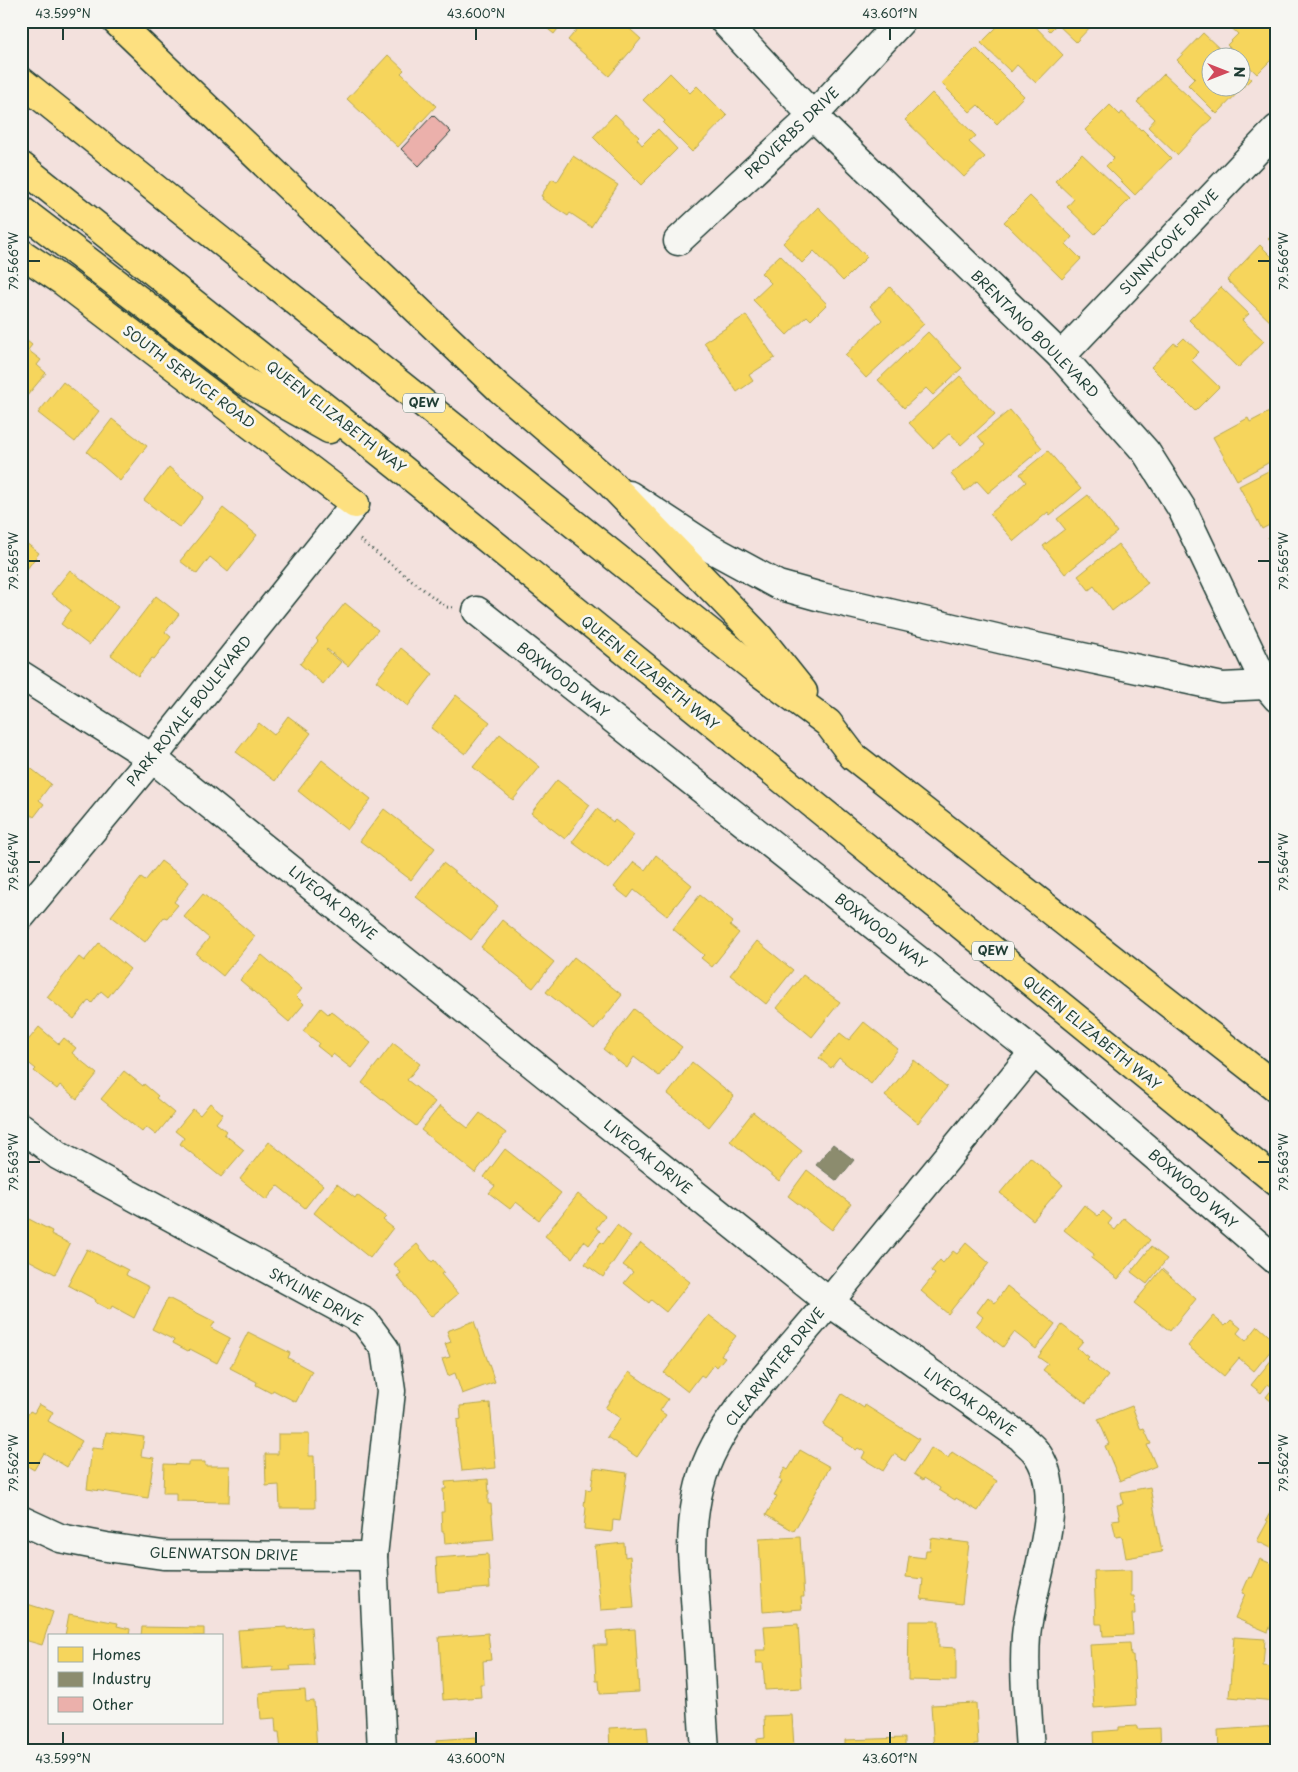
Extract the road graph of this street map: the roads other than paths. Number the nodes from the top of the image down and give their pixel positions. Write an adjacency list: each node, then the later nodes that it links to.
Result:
1 (116, 21): 13 (main road)
2 (724, 21): 5 (street, BRENTANO BOULEVARD)
3 (901, 21): 5 (street, PROVERBS DRIVE)
4 (21, 81): 18 (main road, QEW)
5 (813, 116): 9 (street, PROVERBS DRIVE); 11 (street, BRENTANO BOULEVARD)
6 (1277, 129): 11 (street, SUNNYCOVE DRIVE)
7 (21, 166): 12 (main road, QUEEN ELIZABETH WAY / QEW)
8 (21, 210): 12 (main road)
9 (678, 241)
10 (21, 253): 14 (main road, SOUTH SERVICE ROAD)
11 (1061, 356): 17 (street, BRENTANO BOULEVARD)
12 (403, 470): 24 (main road, QUEEN ELIZABETH WAY / QEW)
13 (609, 482): 17 (street); 18 (main road)
14 (354, 504): 19 (street, PARK ROYALE BOULEVARD)
15 (477, 611): 21 (street, BOXWOOD WAY)
16 (21, 675): 19 (street, LIVEOAK DRIVE)
17 (1271, 692)
18 (828, 722): 22 (main road, QEW)
19 (152, 758): 20 (street, PARK ROYALE BOULEVARD); 26 (street, LIVEOAK DRIVE)
20 (21, 916)
21 (1034, 1052): 25 (street, BOXWOOD WAY); 26 (street, CLEARWATER DRIVE)
22 (1277, 1088)
23 (21, 1127): 28 (street, SKYLINE DRIVE)
24 (1277, 1182)
25 (1277, 1261)
26 (829, 1302): 30 (street, CLEARWATER DRIVE); 31 (street, LIVEOAK DRIVE)
27 (21, 1520): 28 (street, GLENWATSON DRIVE)
28 (373, 1556): 29 (street, SKYLINE DRIVE)
29 (382, 1751)
30 (705, 1751)
31 (1030, 1751)

